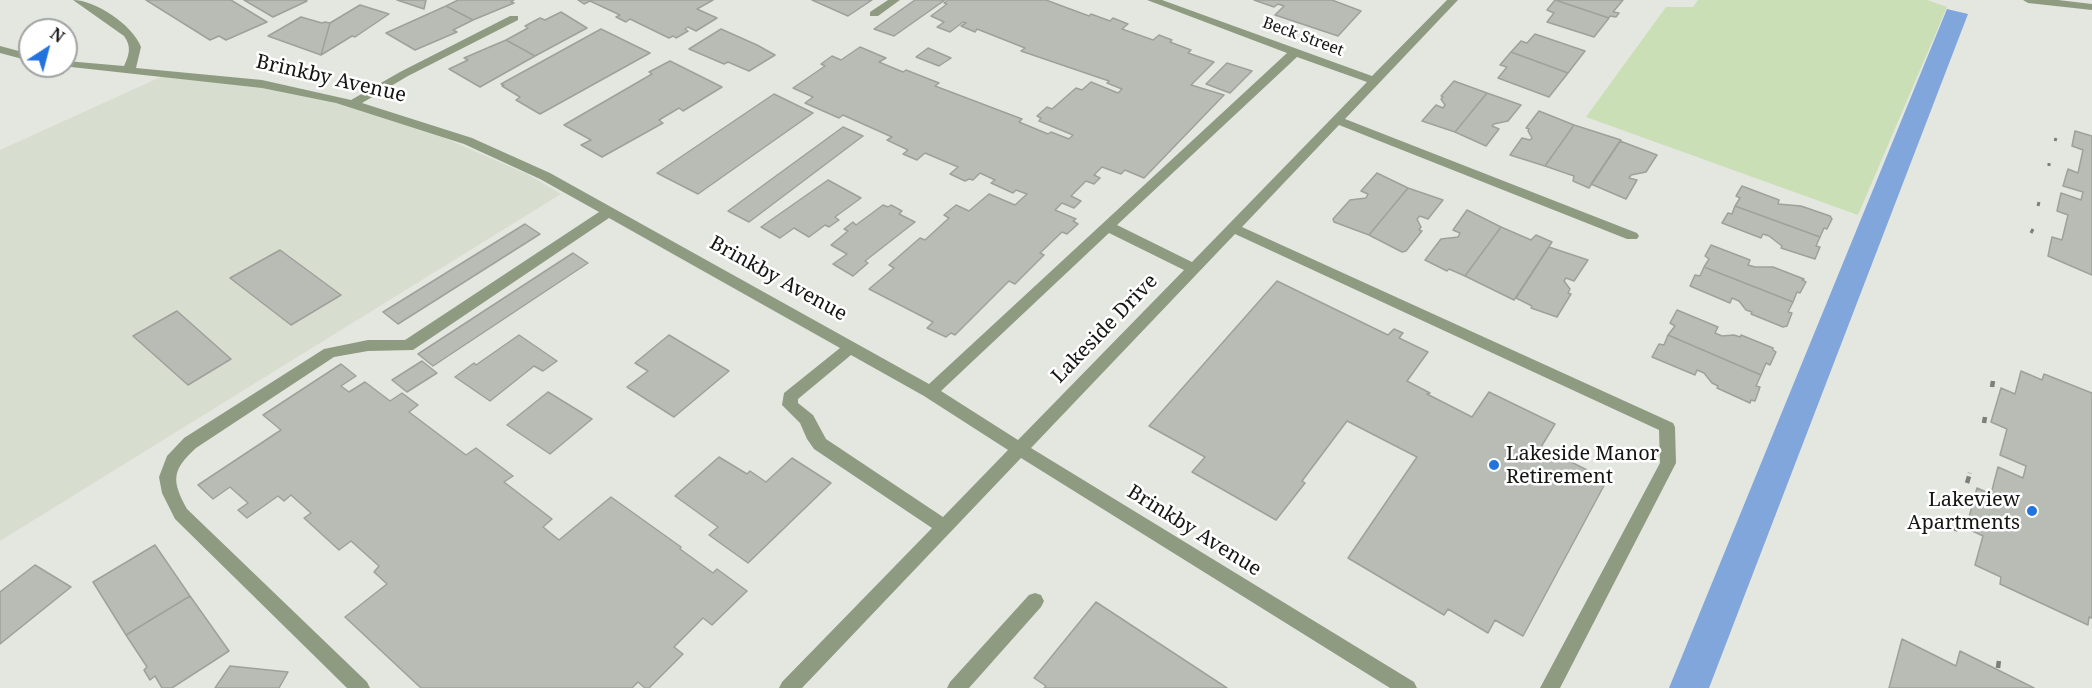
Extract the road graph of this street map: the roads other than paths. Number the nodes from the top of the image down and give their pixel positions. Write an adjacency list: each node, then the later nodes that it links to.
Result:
1 (78, 0): 13 (street)
2 (896, 0): 7 (street)
3 (1152, 0): 10 (street, Beck Street)
4 (1453, 0): 14 (street, Lakeside Drive)
5 (2028, 0): 6 (street)
6 (2092, 7)
7 (874, 14)
8 (514, 18): 15 (street)
9 (0, 49): 11 (street)
10 (1295, 52): 14 (street, Beck Street); 18 (street)
11 (18, 54)
12 (78, 65): 13 (street, Brinkby Avenue)
13 (129, 70): 15 (street, Brinkby Avenue)
14 (1374, 81): 16 (street, Lakeside Drive)
15 (352, 104): 17 (street, Brinkby Avenue)
16 (1337, 120): 19 (street, Lakeside Drive); 20 (street)
17 (610, 211): 22 (street, Brinkby Avenue); 27 (street)
18 (1107, 226): 21 (street); 23 (street)
19 (1233, 228): 21 (street, Lakeside Drive); 31 (street)
20 (1632, 236)
21 (1194, 269): 24 (street, Lakeside Drive)
22 (851, 347): 23 (street, Brinkby Avenue); 25 (street)
23 (930, 392): 24 (street, Brinkby Avenue)
24 (1022, 449): 25 (street, Lakeside Drive); 30 (street, Brinkby Avenue)
25 (945, 527): 28 (street, Lakeside Drive)
26 (1035, 601): 29 (street)
27 (360, 688)
28 (789, 688)
29 (957, 688)
30 (1407, 688)
31 (1551, 688)

